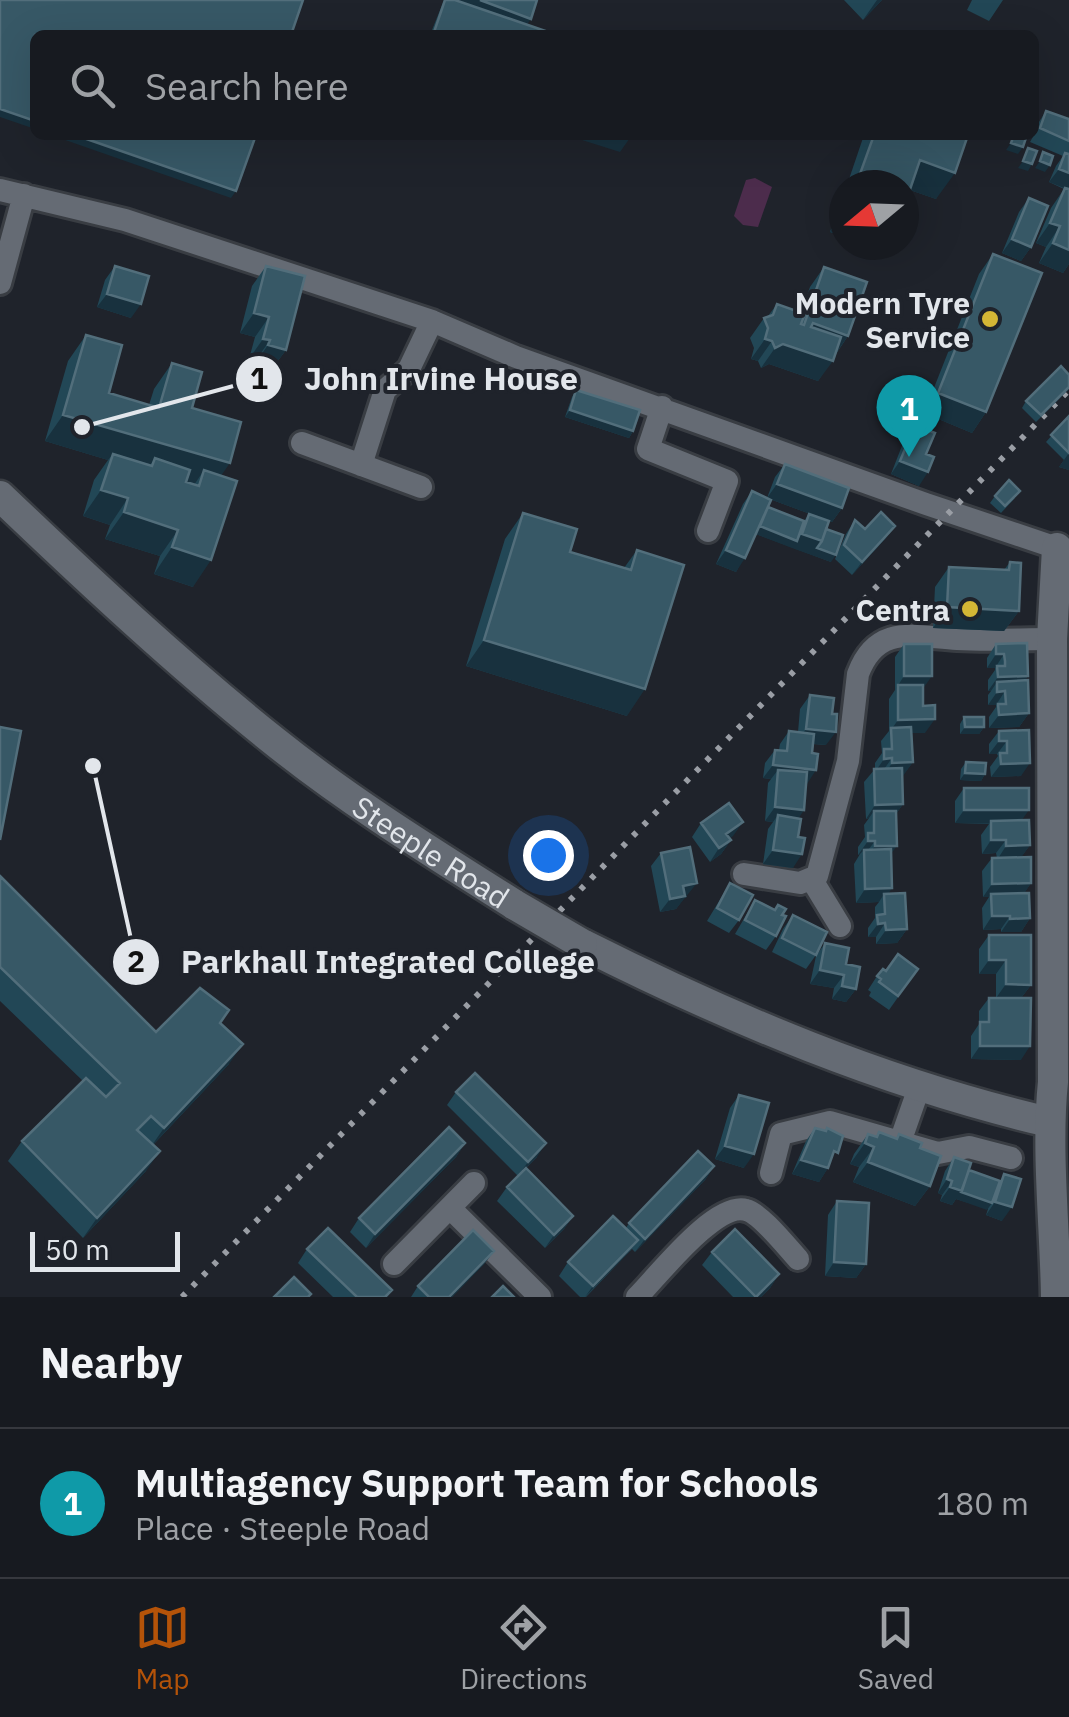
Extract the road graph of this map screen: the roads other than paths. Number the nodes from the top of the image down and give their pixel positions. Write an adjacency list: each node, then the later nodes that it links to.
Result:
1 (0, 190): 2 (street)
2 (24, 196): 3 (street); 4 (street)
3 (0, 283)
4 (432, 320): 5 (street); 7 (street)
5 (662, 407): 10 (street); 11 (street)
6 (302, 443): 7 (street)
7 (361, 465): 8 (street)
8 (421, 487)
9 (0, 496): 16 (street, Steeple Road, bridge)
10 (708, 531)
11 (1063, 550): 12 (street)
12 (1052, 639): 14 (street); 17 (street)
13 (744, 874): 14 (street)
14 (812, 880): 15 (street)
15 (840, 926)
16 (920, 1086): 17 (street, Steeple Road); 18 (street)
17 (1049, 1122): 27 (street)
18 (900, 1142): 19 (street); 20 (street)
19 (1011, 1158)
20 (770, 1173)
21 (474, 1183): 22 (street)
22 (450, 1208): 24 (street); 26 (street)
23 (798, 1259): 25 (street)
24 (394, 1264)
25 (652, 1292)
26 (540, 1297)
27 (1056, 1297)

